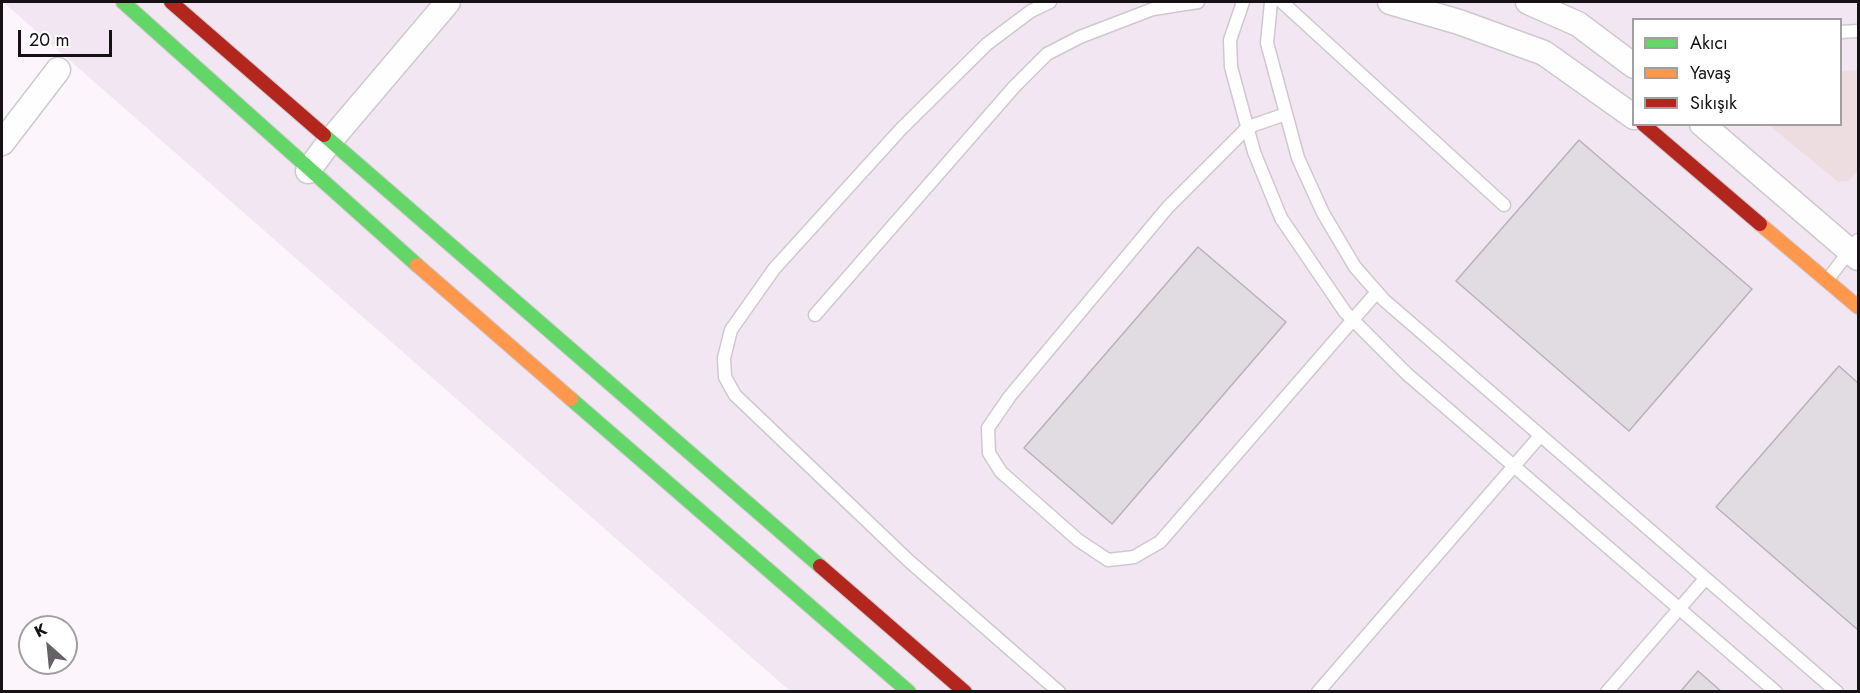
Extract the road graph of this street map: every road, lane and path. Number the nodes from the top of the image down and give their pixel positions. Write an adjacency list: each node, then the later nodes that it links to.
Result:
1 (123, 2): 22 (street)
2 (171, 2): 20 (street)
3 (448, 2): 20 (street)
4 (1050, 2): 36 (lane)
5 (1198, 2): 28 (lane)
6 (1243, 2): 19 (lane)
7 (1271, 2): 15 (lane)
8 (1282, 2): 23 (lane)
9 (1390, 2): 16 (street)
10 (1528, 2): 13 (street)
11 (1858, 31): 12 (lane)
12 (1842, 32)
13 (1632, 64)
14 (58, 70): 21 (street)
15 (1286, 114): 19 (lane); 26 (lane)
16 (1632, 116)
17 (1645, 126): 25 (street)
18 (1704, 126): 24 (street)
19 (1248, 127): 29 (lane); 29 (lane)
20 (330, 141): 22 (street); 35 (street)
21 (2, 143)
22 (308, 171): 34 (street)
23 (1504, 205)
24 (1856, 250): 25 (lane)
25 (1827, 280): 27 (street)
26 (1377, 292): 29 (lane); 30 (lane)
27 (1858, 307)
28 (815, 315)
29 (1352, 319): 31 (lane)
30 (1540, 435): 31 (lane); 32 (lane)
31 (1513, 466): 33 (lane); 37 (lane)
32 (1705, 579): 33 (lane); 40 (lane)
33 (1679, 609): 38 (lane); 39 (lane)
34 (909, 692)
35 (965, 692)
36 (1059, 692)
37 (1317, 692)
38 (1607, 692)
39 (1776, 692)
40 (1837, 692)

